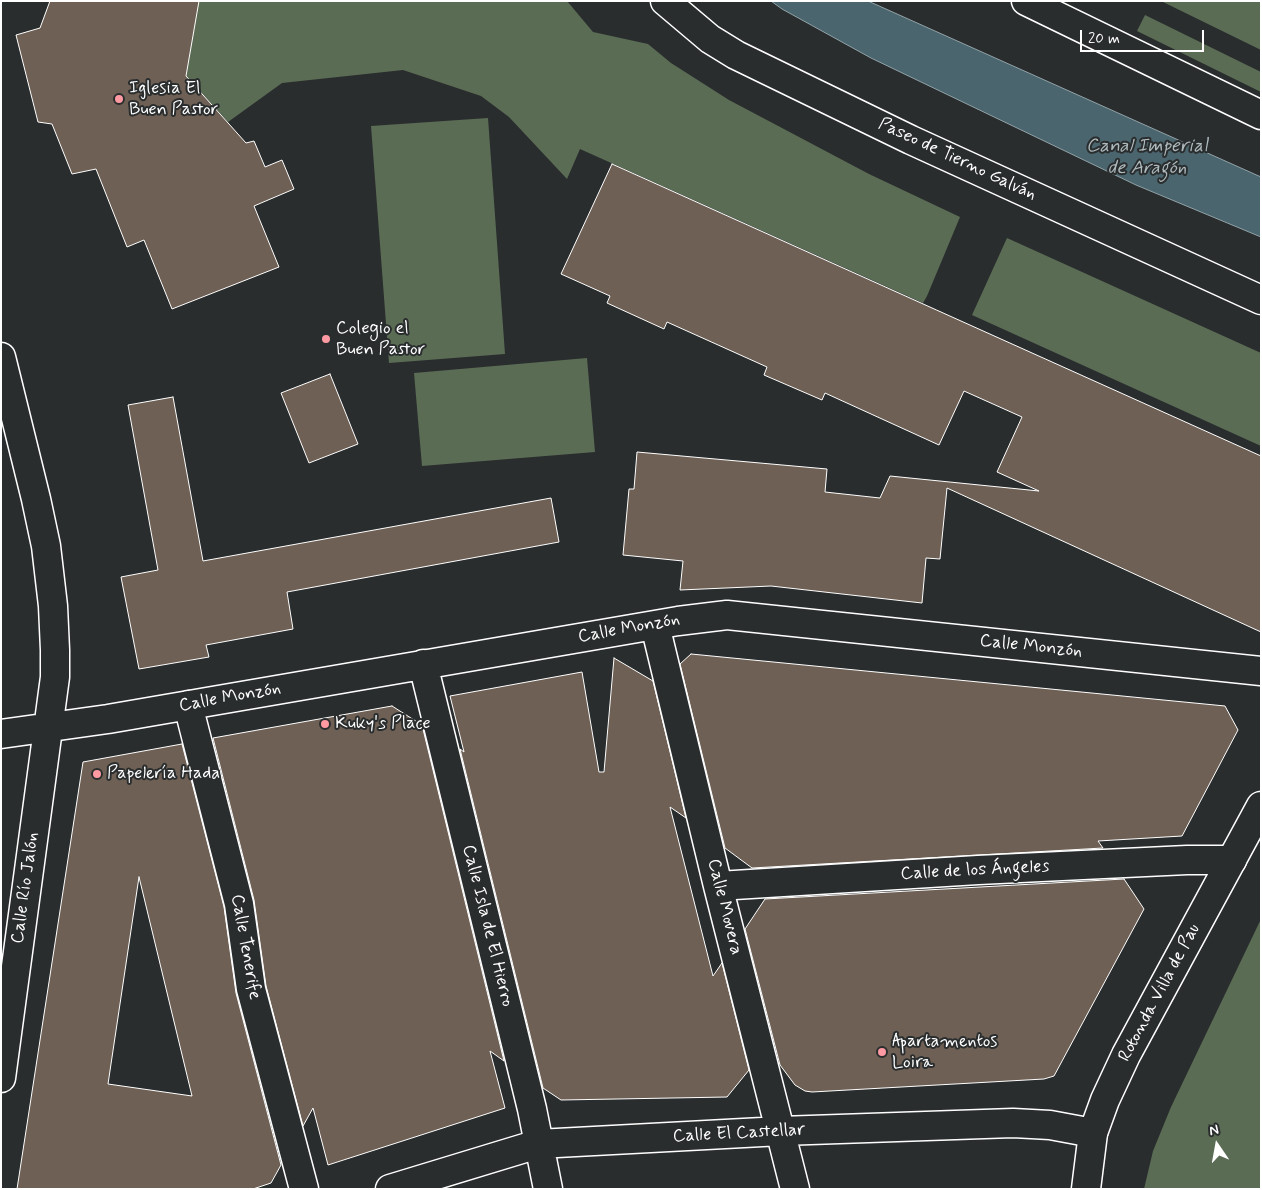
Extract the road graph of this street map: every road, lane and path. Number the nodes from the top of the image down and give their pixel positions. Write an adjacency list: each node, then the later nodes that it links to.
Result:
1 (665, 1): 4 (street, Paseo de Tierno Galván)
2 (1026, 1): 3 (street)
3 (1261, 115)
4 (1261, 300)
5 (1, 357): 10 (street, Calle Río Jalón)
6 (655, 625): 7 (street, Calle Monzón); 8 (street, Calle Monzón); 14 (street, Calle Movera)
7 (423, 664): 9 (street, Calle Monzón); 18 (street, Calle Isla de El Hierro)
8 (1261, 672)
9 (188, 705): 10 (street, Calle Monzón); 19 (street, Calle Tenerife)
10 (48, 727): 11 (street, Calle Monzón); 15 (street, Calle Río Jalón)
11 (1, 734)
12 (1261, 806): 13 (street, Rotonda Villa de Pau)
13 (1232, 860): 14 (street, Calle de los Ángeles); 17 (street, Rotonda Villa de Pau)
14 (718, 886): 16 (street, Calle Movera)
15 (2, 1066)
16 (781, 1131): 17 (street, Calle El Castellar); 18 (street, Calle El Castellar); 22 (street, Calle Movera)
17 (1093, 1133): 23 (street, Rotonda Villa de Pau)
18 (538, 1144): 20 (street, Calle El Castellar); 21 (street, Calle Isla de El Hierro)
19 (304, 1189)
20 (390, 1189)
21 (548, 1189)
22 (795, 1189)
23 (1086, 1189)

